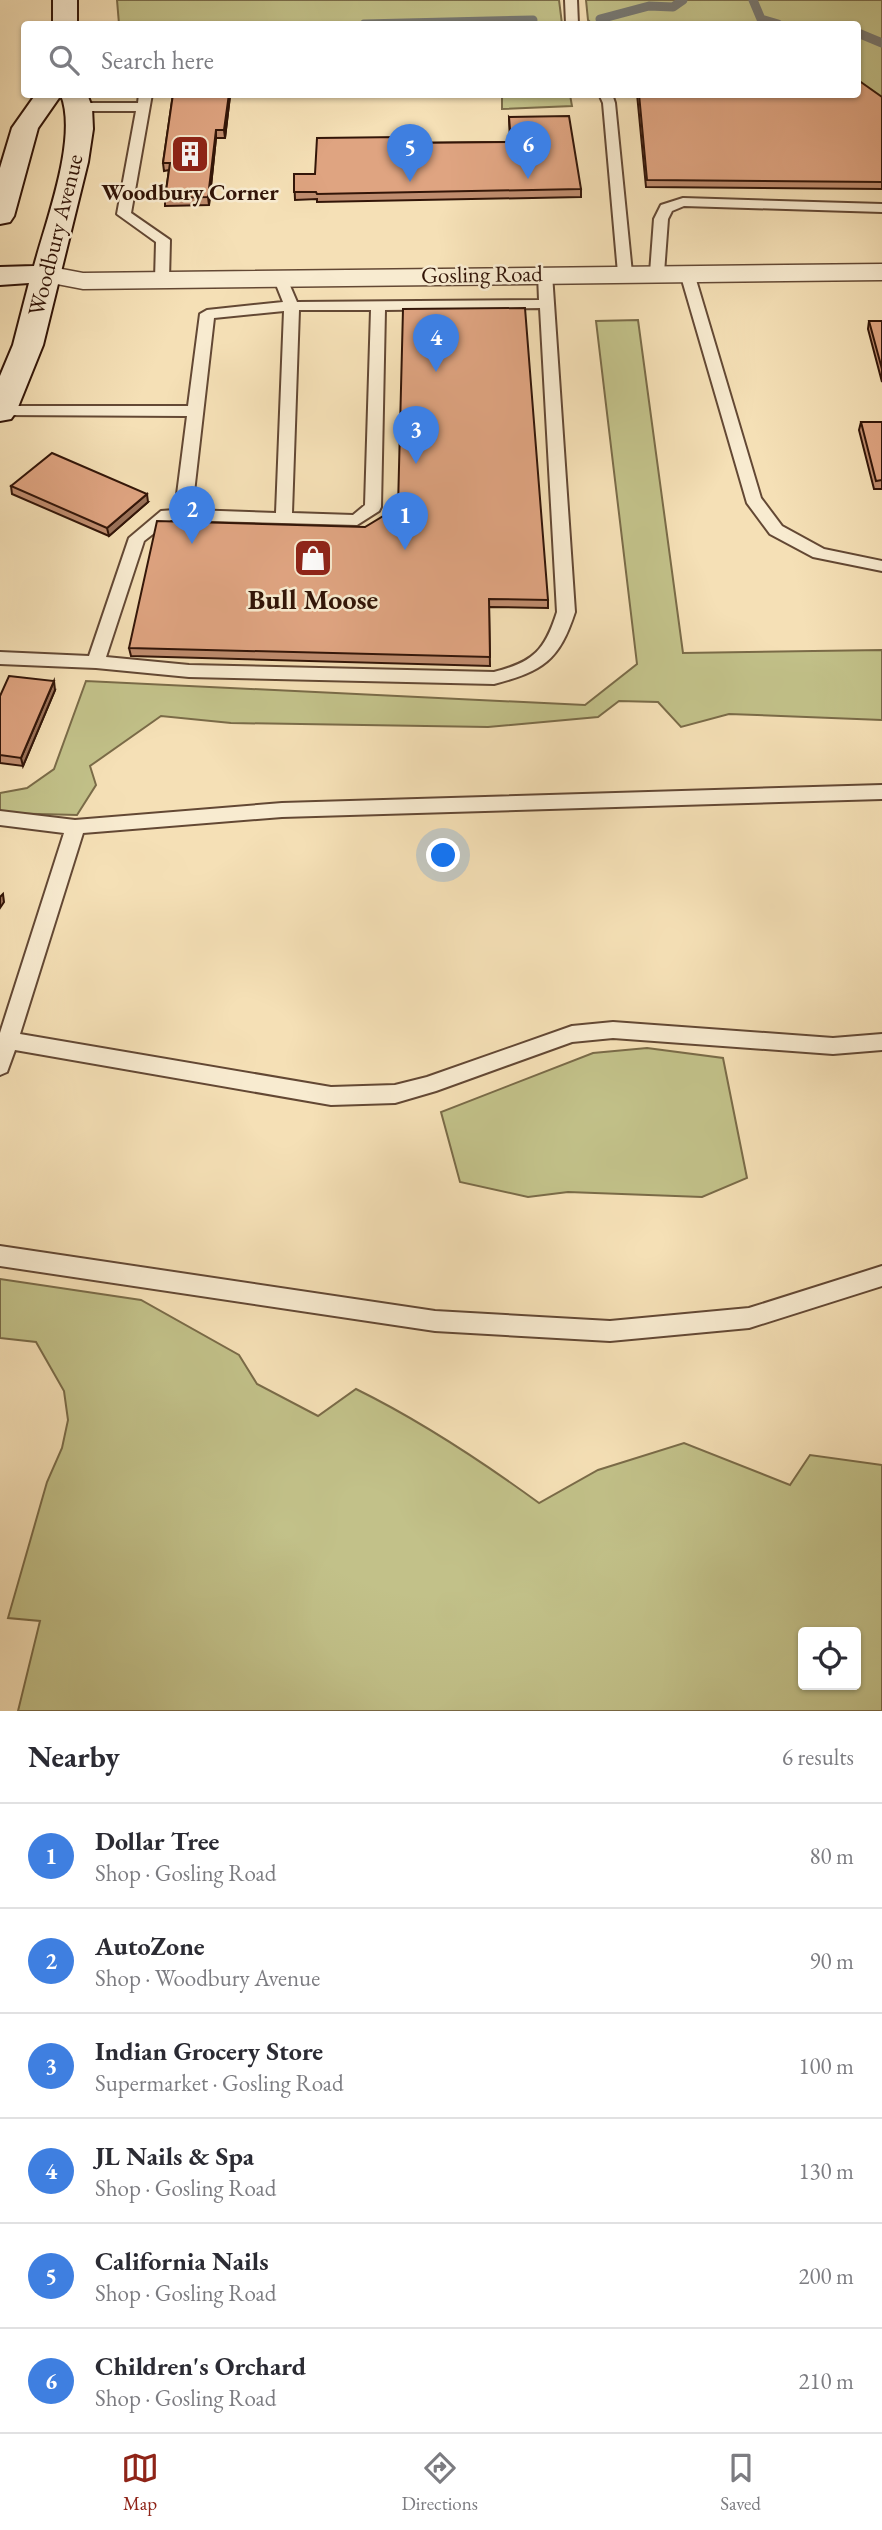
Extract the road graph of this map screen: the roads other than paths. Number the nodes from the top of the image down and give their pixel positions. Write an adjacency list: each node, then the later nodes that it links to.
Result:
1 (65, 0): 3 (main road)
2 (570, 0): 4 (lane)
3 (65, 21)
4 (572, 21)
5 (46, 98): 10 (main road, Woodbury Avenue)
6 (607, 98): 12 (lane)
7 (77, 101): 8 (lane); 19 (main road, Woodbury Avenue)
8 (145, 101): 18 (lane)
9 (882, 208): 13 (lane)
10 (0, 216)
11 (882, 272): 14 (street, Gosling Road)
12 (625, 273): 13 (street, Gosling Road); 15 (street, Gosling Road)
13 (657, 273): 14 (street, Gosling Road)
14 (687, 273): 28 (lane)
15 (545, 274): 17 (street, Gosling Road); 22 (lane)
16 (0, 276): 19 (main road, Gosling Road)
17 (280, 277): 18 (street, Gosling Road); 23 (lane)
18 (162, 280): 19 (street, Gosling Road)
19 (43, 285): 20 (main road, Gosling Road); 24 (main road, Woodbury Avenue)
20 (0, 297)
21 (378, 304): 22 (lane); 23 (lane); 27 (lane)
22 (546, 304): 30 (lane)
23 (292, 306): 25 (lane); 27 (lane)
24 (0, 411): 25 (lane)
25 (194, 411): 26 (lane)
26 (183, 514): 27 (lane); 30 (lane)
27 (284, 518)
28 (882, 566)
29 (0, 658): 30 (lane)
30 (96, 662)
31 (882, 792): 33 (lane)
32 (0, 818): 33 (lane)
33 (75, 827): 34 (lane)
34 (10, 1041): 35 (lane); 36 (lane)
35 (882, 1042)
36 (0, 1066)
37 (0, 1256): 38 (lane)
38 (882, 1276)

